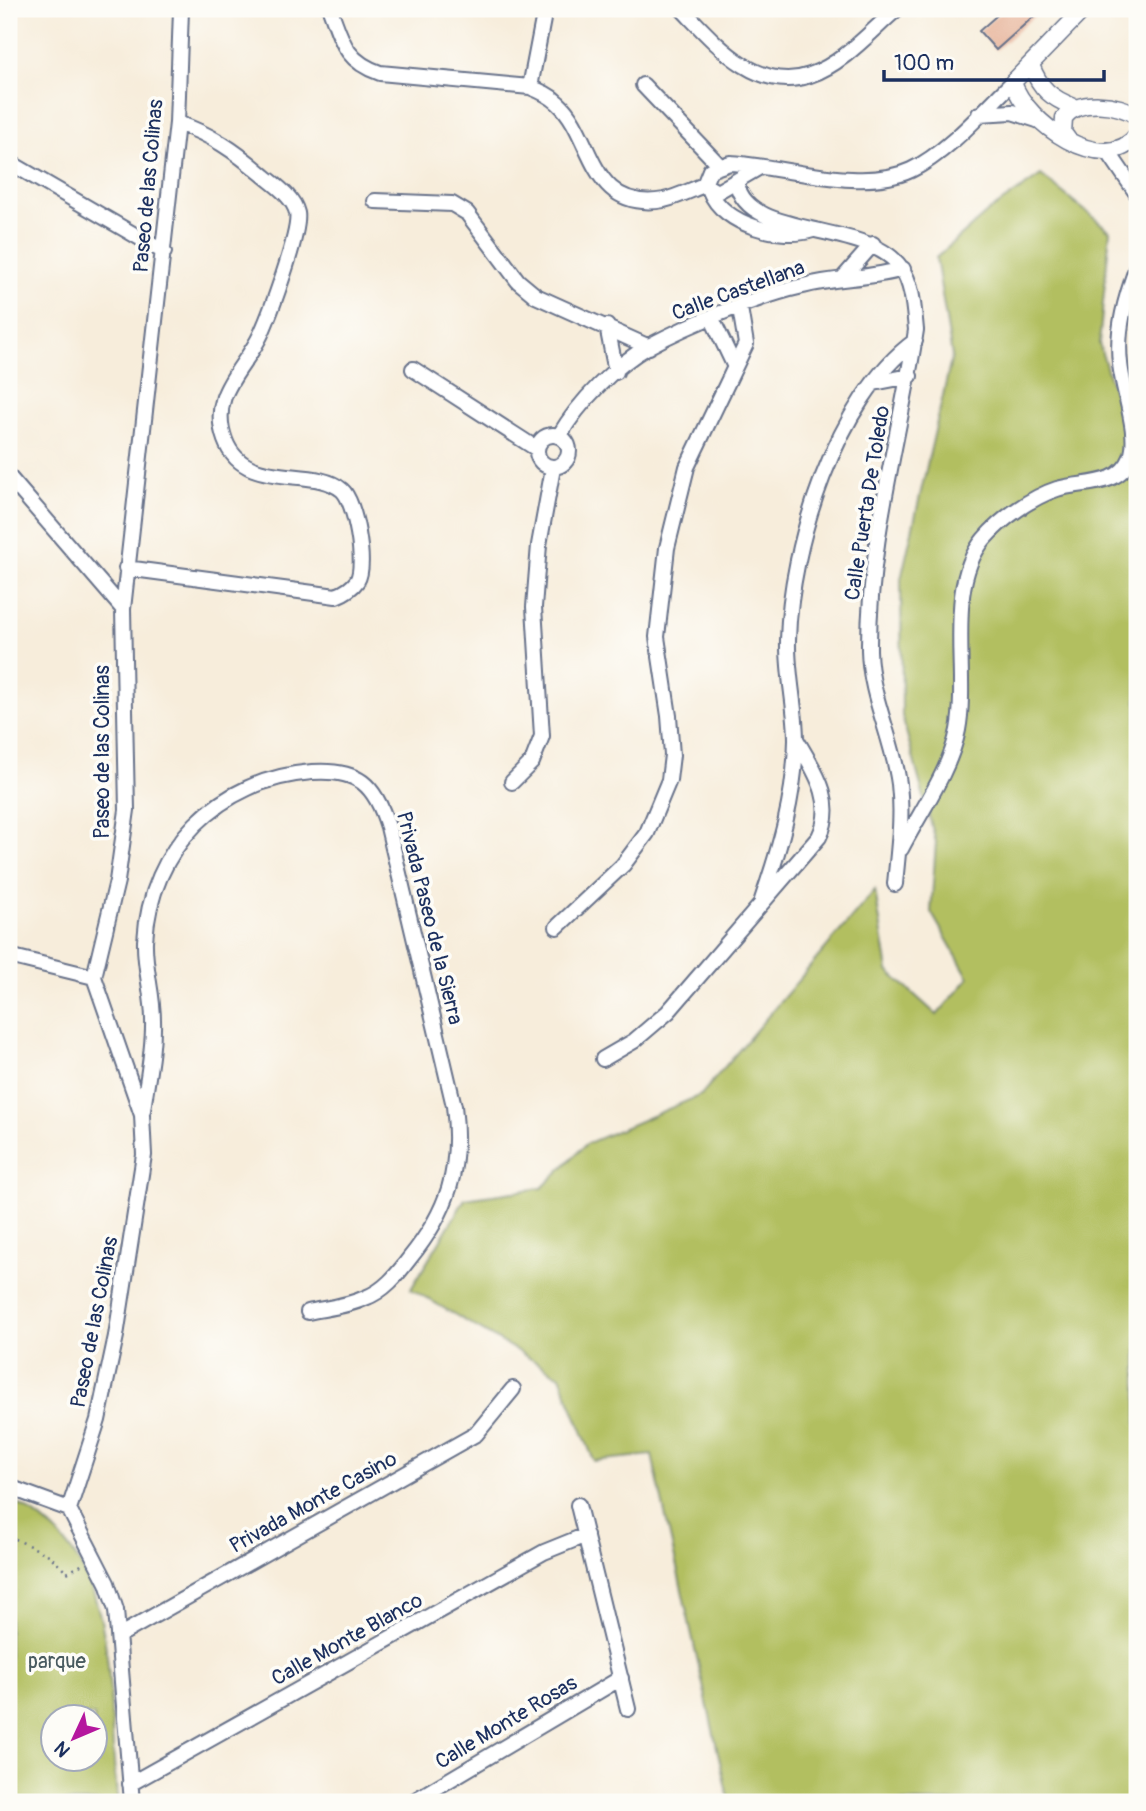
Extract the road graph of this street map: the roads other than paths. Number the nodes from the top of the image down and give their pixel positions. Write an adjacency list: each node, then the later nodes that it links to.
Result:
1 (330, 9): 10 (street)
2 (545, 9): 10 (street)
3 (682, 9): 4 (street)
4 (897, 9)
5 (1084, 9): 7 (street)
6 (181, 10): 15 (street, Paseo de las Colinas)
7 (1031, 65): 8 (street); 11 (street)
8 (1013, 82): 12 (street); 14 (street)
9 (643, 85): 20 (street)
10 (530, 87): 23 (street)
11 (1074, 107): 13 (street); 17 (street)
12 (979, 114): 14 (street); 21 (street)
13 (1137, 116)
14 (1037, 120): 17 (street)
15 (177, 123): 28 (street, Paseo de las Colinas); 46 (street)
16 (1137, 135): 18 (street)
17 (1067, 138): 18 (street)
18 (1107, 150): 24 (street)
19 (9, 163): 28 (street)
20 (719, 164): 21 (street); 23 (street)
21 (761, 167): 22 (street)
22 (737, 183): 23 (street); 26 (street)
23 (707, 188): 26 (street)
24 (1137, 194)
25 (375, 201): 34 (street)
26 (813, 230): 27 (street)
27 (873, 244): 30 (street); 31 (street)
28 (164, 252): 46 (street, Paseo de las Colinas)
29 (1137, 265): 50 (street)
30 (903, 269): 31 (street, Calle Castellana); 35 (street, Calle Puerta De Toledo)
31 (844, 277): 32 (street, Calle Castellana)
32 (740, 308): 33 (street, Calle Castellana); 37 (street)
33 (712, 318): 36 (street, Calle Castellana); 37 (street)
34 (607, 326): 36 (street); 39 (street)
35 (915, 341): 40 (street, Calle Puerta De Toledo); 41 (street)
36 (649, 346): 39 (street, Calle Castellana)
37 (734, 366): 53 (street)
38 (413, 369): 43 (street)
39 (616, 372): 42 (street, Calle Castellana)
40 (909, 376): 41 (street); 50 (street, Calle Puerta De Toledo)
41 (874, 383): 48 (street)
42 (559, 436): 43 (street); 44 (street)
43 (537, 449): 44 (street)
44 (553, 468): 49 (street)
45 (9, 477): 47 (street)
46 (126, 568): 47 (street, Paseo de las Colinas)
47 (123, 609): 55 (street, Paseo de las Colinas)
48 (796, 739): 52 (street); 52 (street)
49 (512, 782)
50 (897, 855): 51 (street, Calle Puerta De Toledo)
51 (895, 884)
52 (762, 900): 56 (street)
53 (557, 927)
54 (9, 956): 55 (street)
55 (94, 977): 57 (street, Paseo de las Colinas)
56 (603, 1059)
57 (142, 1115): 58 (street, Privada Paseo de la Sierra); 62 (street, Paseo de las Colinas)
58 (308, 1312)
59 (513, 1389): 64 (street, Privada Monte Casino)
60 (9, 1487): 62 (street)
61 (578, 1504): 63 (street)
62 (69, 1509): 64 (street)
63 (586, 1535): 65 (street); 67 (street, Calle Monte Blanco)
64 (120, 1635): 67 (street)
65 (621, 1678): 66 (street); 69 (street, Calle Monte Rosas)
66 (628, 1709)
67 (130, 1784): 68 (street)
68 (132, 1802)
69 (412, 1802)

